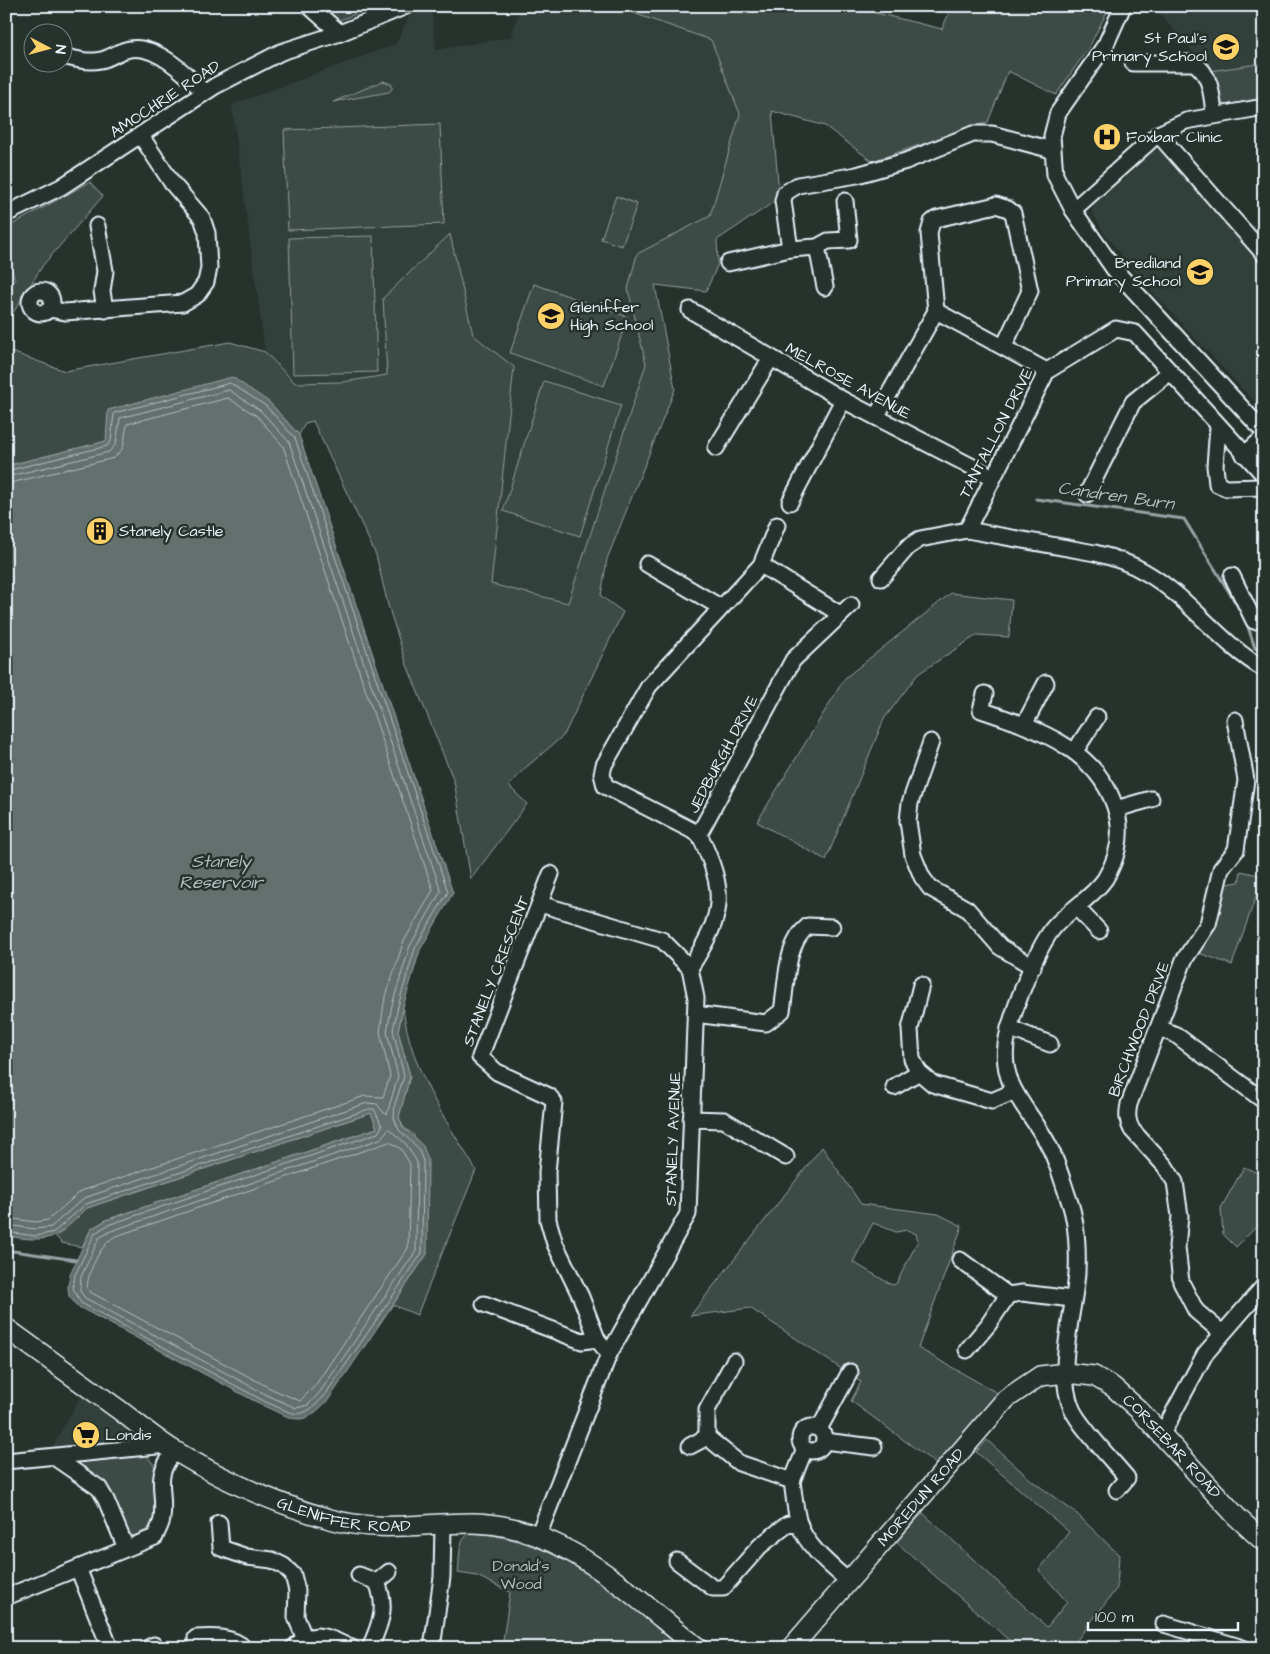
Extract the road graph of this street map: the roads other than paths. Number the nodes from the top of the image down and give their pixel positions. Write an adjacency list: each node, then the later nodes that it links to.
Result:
1 (309, 6): 4 (street)
2 (406, 6): 4 (street, AMOCHRIE ROAD)
3 (1123, 6): 12 (street)
4 (340, 33): 7 (street, AMOCHRIE ROAD)
5 (72, 58): 7 (street)
6 (1133, 63): 9 (street)
7 (204, 92): 11 (street, AMOCHRIE ROAD)
8 (1264, 107): 9 (street)
9 (1214, 114): 10 (street)
10 (1158, 134): 14 (street); 19 (street)
11 (141, 136): 15 (street, AMOCHRIE ROAD); 23 (street)
12 (1052, 150): 14 (street); 18 (street)
13 (845, 201): 17 (street)
14 (1073, 210): 33 (street)
15 (6, 214)
16 (97, 226): 23 (street)
17 (817, 246): 18 (street); 21 (street)
18 (790, 250): 20 (street)
19 (1264, 254)
20 (728, 263)
21 (825, 287)
22 (50, 309): 23 (street)
23 (105, 310)
24 (690, 310): 27 (street, MELROSE AVENUE)
25 (936, 311): 26 (street); 26 (street); 31 (street)
26 (1004, 346): 28 (street)
27 (771, 358): 30 (street, MELROSE AVENUE); 35 (street)
28 (1047, 371): 29 (street, TANTALLON DRIVE); 38 (street, TANTALLON DRIVE)
29 (1170, 372): 32 (street, TANTALLON DRIVE); 40 (street)
30 (843, 400): 31 (street, MELROSE AVENUE); 41 (street)
31 (876, 417): 38 (street, MELROSE AVENUE)
32 (1218, 427): 36 (street, TANTALLON DRIVE); 39 (street)
33 (1264, 432)
34 (1264, 437): 36 (street)
35 (716, 448)
36 (1244, 455): 37 (street, TANTALLON DRIVE)
37 (1264, 475)
38 (992, 477): 43 (street, TANTALLON DRIVE)
39 (1264, 486)
40 (1086, 494)
41 (790, 502)
42 (777, 525): 45 (street)
43 (967, 530): 47 (street); 50 (street)
44 (647, 564): 48 (street)
45 (761, 565): 48 (street); 60 (street, JEDBURGH DRIVE)
46 (1232, 576): 49 (street)
47 (881, 578)
48 (720, 607): 60 (street)
49 (1264, 612)
50 (1264, 669)
51 (1046, 682): 55 (street)
52 (985, 694): 55 (street)
53 (1097, 717): 57 (street)
54 (1235, 720): 71 (street, BIRCHWOOD DRIVE)
55 (1024, 725): 57 (street)
56 (931, 742): 67 (street)
57 (1075, 751): 59 (street)
58 (1151, 799): 59 (street)
59 (1116, 809): 63 (street)
60 (700, 834): 66 (street, JEDBURGH DRIVE)
61 (551, 874): 62 (street, STANELY CRESCENT)
62 (540, 904): 66 (street); 86 (street, STANELY CRESCENT)
63 (1078, 908): 65 (street); 67 (street)
64 (832, 927): 69 (street)
65 (1099, 931)
66 (690, 968): 69 (street, STANELY AVENUE)
67 (1033, 968): 70 (street)
68 (921, 985): 73 (street)
69 (695, 1014): 77 (street, STANELY AVENUE)
70 (1009, 1028): 72 (street); 75 (street)
71 (1159, 1028): 76 (street); 85 (street, BIRCHWOOD DRIVE)
72 (1050, 1044)
73 (919, 1072): 74 (street); 75 (street)
74 (894, 1087)
75 (1013, 1092): 82 (street)
76 (1264, 1101)
77 (691, 1119): 78 (street); 88 (street, STANELY AVENUE)
78 (786, 1156)
79 (960, 1260): 81 (street)
80 (1264, 1286): 85 (street)
81 (1008, 1295): 82 (street); 87 (street)
82 (1072, 1299): 91 (street)
83 (484, 1304): 86 (street)
84 (6, 1328): 97 (main road, GLENIFFER ROAD)
85 (1222, 1332): 92 (street)
86 (597, 1340): 88 (street, STANELY CRESCENT)
87 (967, 1350)
88 (609, 1354): 106 (street, STANELY AVENUE)
89 (734, 1361): 94 (street)
90 (850, 1372): 93 (street)
91 (1066, 1373): 92 (main road, CORSEBAR ROAD); 102 (street); 112 (main road, MOREDUN ROAD)
92 (1162, 1434): 107 (main road, CORSEBAR ROAD)
93 (821, 1435): 96 (street); 98 (street); 98 (street)
94 (707, 1437): 95 (street); 101 (street)
95 (690, 1446)
96 (874, 1447)
97 (171, 1448): 99 (street); 105 (main road, GLENIFFER ROAD); 108 (street)
98 (805, 1449): 101 (street)
99 (54, 1457): 100 (street); 108 (street)
100 (6, 1461)
101 (792, 1481): 104 (street)
102 (1117, 1490)
103 (219, 1523): 115 (street)
104 (800, 1525): 109 (street); 112 (street)
105 (443, 1526): 106 (main road, GLENIFFER ROAD); 123 (street)
106 (538, 1536): 124 (main road, GLENIFFER ROAD)
107 (1264, 1542)
108 (126, 1548): 110 (street)
109 (677, 1561)
110 (78, 1568): 113 (street); 118 (street)
111 (359, 1575): 122 (street)
112 (848, 1580): 125 (main road, MOREDUN ROAD)
113 (8, 1590)
114 (1164, 1624): 126 (street)
115 (304, 1637): 120 (street); 121 (street)
116 (196, 1638): 117 (street)
117 (217, 1643): 119 (street)
118 (110, 1648)
119 (244, 1648)
120 (293, 1648)
121 (352, 1648)
122 (370, 1648)
123 (432, 1648)
124 (698, 1648)
125 (791, 1648)
126 (1243, 1648)

